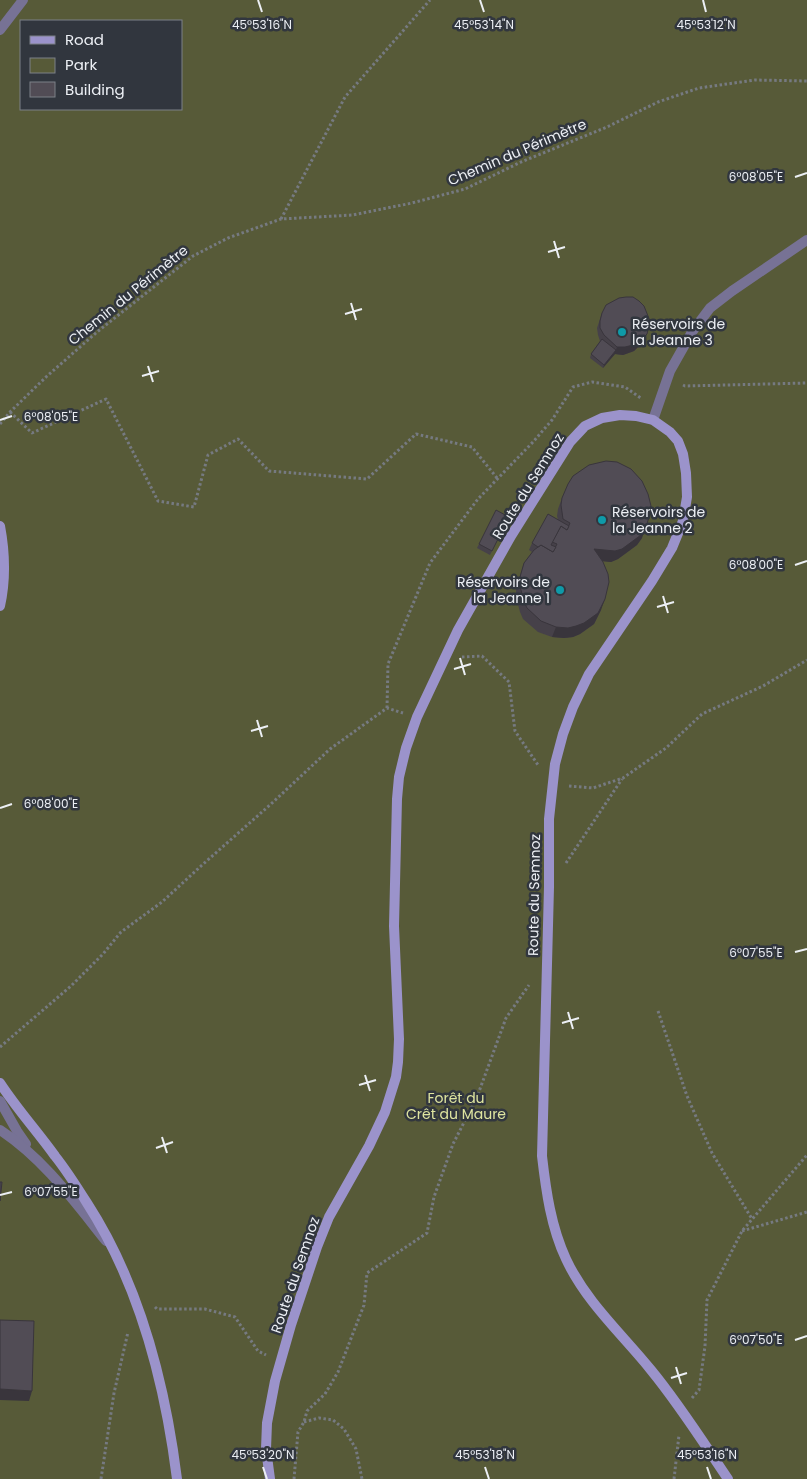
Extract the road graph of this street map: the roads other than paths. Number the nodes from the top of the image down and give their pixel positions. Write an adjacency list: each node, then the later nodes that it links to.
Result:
1 (23, 0): 2 (street)
2 (0, 30)
3 (807, 240): 4 (street)
4 (654, 415): 14 (main road, Route du Semnoz); 15 (main road, Route du Semnoz)
5 (0, 526): 6 (main road)
6 (2, 548): 7 (main road)
7 (0, 606)
8 (0, 1083): 12 (main road)
9 (0, 1101): 11 (street)
10 (0, 1130): 11 (street)
11 (36, 1159): 12 (street)
12 (116, 1254): 13 (main road)
13 (177, 1479)
14 (270, 1479)
15 (728, 1479)

